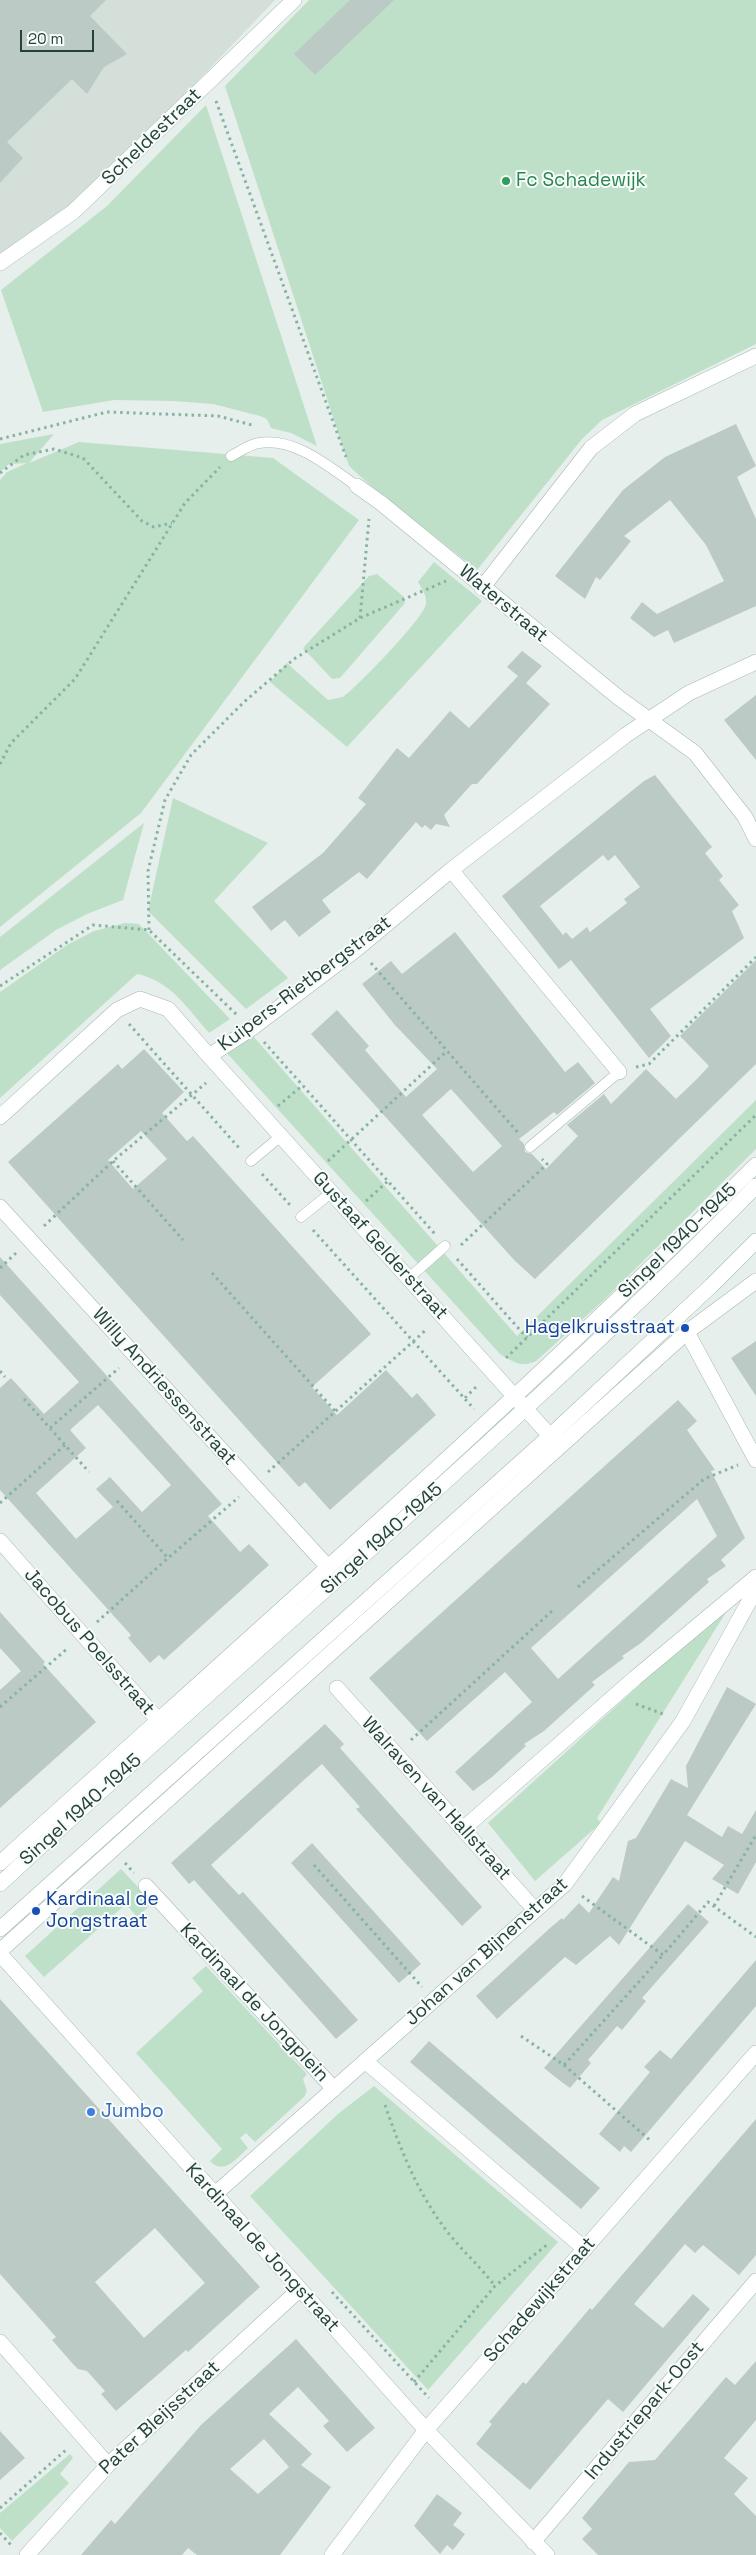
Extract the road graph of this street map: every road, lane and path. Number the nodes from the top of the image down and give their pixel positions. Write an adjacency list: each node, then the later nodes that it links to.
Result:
1 (294, 0): 2 (street, Scheldestraat)
2 (209, 82): 3 (street, Scheldestraat); 9 (path)
3 (0, 263)
4 (756, 356): 13 (street)
5 (0, 439): 6 (path)
6 (280, 443): 7 (lane); 9 (lane)
7 (231, 456): 11 (path)
8 (0, 473): 11 (path)
9 (357, 486): 10 (street, Waterstraat)
10 (381, 503): 12 (street, Waterstraat); 14 (path)
11 (173, 522): 17 (path)
12 (464, 572): 13 (street, Waterstraat); 14 (path)
13 (482, 588): 16 (street, Waterstraat)
14 (360, 618): 20 (path)
15 (756, 662): 16 (street, Kuipers-Rietbergstraat)
16 (650, 720): 18 (street); 19 (street, Kuipers-Rietbergstraat)
17 (0, 764)
18 (756, 839)
19 (451, 870): 21 (street, Kuipers-Rietbergstraat); 28 (street)
20 (149, 930): 23 (path); 24 (path)
21 (358, 948): 24 (street, Kuipers-Rietbergstraat); 25 (path)
22 (756, 957): 28 (path)
23 (0, 986)
24 (252, 1028): 26 (street, Kuipers-Rietbergstraat); 29 (path)
25 (447, 1051): 34 (path); 35 (path)
26 (209, 1056): 27 (street, Gustaaf Gelderstraat); 31 (street, Kuipers-Rietbergstraat)
27 (222, 1070): 32 (street, Gustaaf Gelderstraat); 36 (path)
28 (619, 1072): 35 (lane)
29 (303, 1085): 32 (path); 34 (path)
30 (756, 1114): 56 (path)
31 (0, 1117)
32 (265, 1117): 33 (street, Gustaaf Gelderstraat)
33 (281, 1136): 37 (lane); 39 (street, Gustaaf Gelderstraat)
34 (351, 1140): 39 (path); 40 (path)
35 (530, 1147): 49 (path)
36 (113, 1161): 46 (path); 47 (path)
37 (251, 1161)
38 (756, 1165): 61 (street, Singel 1940-1945)
39 (315, 1174): 42 (street, Gustaaf Gelderstraat)
40 (388, 1182): 44 (path); 49 (path)
41 (756, 1186): 64 (street, Singel 1940-1945)
42 (332, 1192): 44 (street, Gustaaf Gelderstraat); 45 (lane)
43 (0, 1208): 46 (street, Willy Andriessenstraat)
44 (352, 1214): 52 (street, Gustaaf Gelderstraat)
45 (301, 1217)
46 (30, 1240): 50 (path); 57 (street, Willy Andriessenstraat)
47 (183, 1240)
48 (756, 1241): 67 (street, Singel 1940-1945)
49 (449, 1250): 52 (lane); 56 (path)
50 (0, 1268)
51 (212, 1273): 65 (path)
52 (409, 1278): 54 (street, Gustaaf Gelderstraat)
53 (756, 1281): 55 (street)
54 (442, 1314): 59 (street, Gustaaf Gelderstraat); 65 (path)
55 (687, 1332): 69 (street); 90 (street)
56 (526, 1338): 59 (path)
57 (134, 1355): 66 (path); 71 (street, Willy Andriessenstraat)
58 (0, 1371): 60 (path)
59 (492, 1371): 61 (street, Gustaaf Gelderstraat); 63 (path)
60 (5, 1377)
61 (515, 1396): 64 (street, Gustaaf Gelderstraat); 76 (street, Singel 1940-1945)
62 (24, 1399): 66 (path)
63 (464, 1399)
64 (526, 1409): 67 (street, Gustaaf Gelderstraat); 93 (street, Singel 1940-1945)
65 (336, 1412): 71 (path)
66 (50, 1428): 68 (path)
67 (550, 1436): 98 (street, Singel 1940-1945)
68 (65, 1445): 70 (path); 73 (path)
69 (756, 1459): 78 (path)
70 (89, 1472)
71 (254, 1485): 75 (path); 76 (street, Willy Andriessenstraat)
72 (116, 1501): 75 (path)
73 (0, 1503)
74 (0, 1541): 81 (street, Jacobus Poelsstraat)
75 (168, 1558): 81 (path)
76 (327, 1566): 85 (street, Singel 1940-1945)
77 (756, 1577): 83 (street)
78 (578, 1587)
79 (756, 1589): 86 (street, Johan van Bijnenstraat)
80 (553, 1610): 87 (path)
81 (83, 1635): 84 (path); 85 (street, Jacobus Poelsstraat)
82 (337, 1688): 87 (street, Walraven van Hallstraat)
83 (614, 1696): 86 (path); 88 (street)
84 (0, 1707)
85 (158, 1720): 91 (street, Singel 1940-1945)
86 (683, 1721): 94 (street, Johan van Bijnenstraat)
87 (396, 1754): 88 (street, Walraven van Hallstraat)
88 (463, 1829): 97 (street, Walraven van Hallstraat)
89 (756, 1835): 96 (path)
90 (114, 1850): 95 (path); 100 (street)
91 (0, 1863)
92 (314, 1865): 102 (path)
93 (0, 1884)
94 (565, 1884): 97 (street, Johan van Bijnenstraat); 101 (path)
95 (146, 1886): 108 (street, Kardinaal de Jongplein)
96 (714, 1906): 99 (path); 101 (path)
97 (535, 1910): 102 (street, Johan van Bijnenstraat)
98 (0, 1929)
99 (756, 1936)
100 (0, 1952): 110 (street, Kardinaal de Jongstraat)
101 (663, 1955): 106 (path)
102 (434, 2000): 105 (street, Johan van Bijnenstraat)
103 (521, 2036): 106 (path)
104 (756, 2053): 109 (street, Schadewijkstraat)
105 (365, 2061): 107 (street); 108 (street, Johan van Bijnenstraat)
106 (564, 2065): 109 (path)
107 (389, 2081): 111 (street); 114 (path)
108 (334, 2089): 110 (street, Johan van Bijnenstraat)
109 (667, 2155): 112 (street, Schadewijkstraat)
110 (214, 2195): 116 (street, Kardinaal de Jongstraat)
111 (564, 2231): 112 (street); 114 (path)
112 (585, 2249): 119 (street, Schadewijkstraat)
113 (756, 2280): 124 (street, Industriepark-Oost)
114 (495, 2286): 118 (path)
115 (329, 2288): 118 (path)
116 (300, 2289): 120 (street, Kardinaal de Jongstraat); 122 (street, Pater Bleijsstraat)
117 (0, 2342): 121 (street)
118 (414, 2382): 119 (path)
119 (441, 2412): 120 (street, Schadewijkstraat)
120 (426, 2430): 124 (street); 126 (street, Schadewijkstraat)
121 (82, 2436): 122 (street); 123 (path)
122 (108, 2465): 125 (street, Pater Bleijsstraat)
123 (0, 2508)
124 (538, 2550)
125 (27, 2555)
126 (332, 2555)

